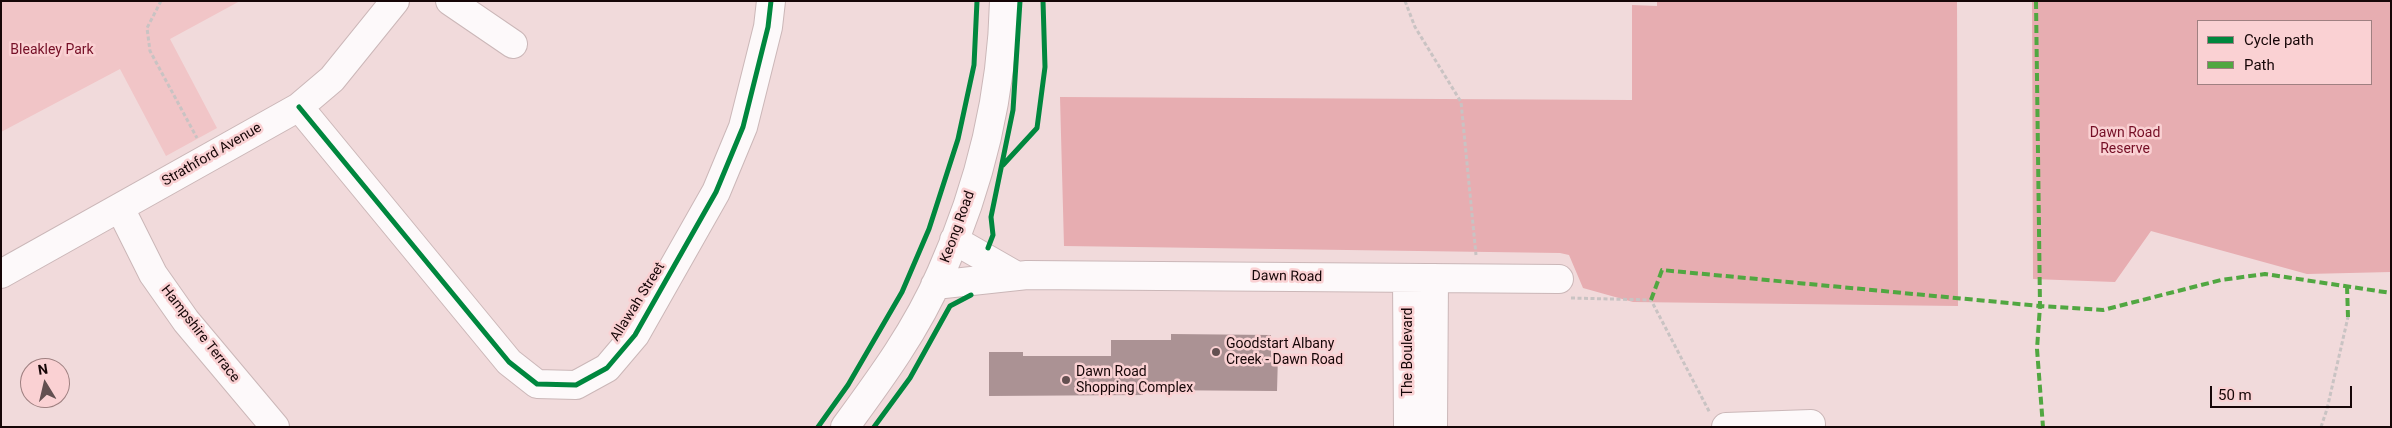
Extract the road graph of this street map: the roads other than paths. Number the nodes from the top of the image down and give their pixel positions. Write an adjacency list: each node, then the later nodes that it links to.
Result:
1 (395, 1): 6 (street, Strathford Avenue)
2 (450, 1): 5 (street)
3 (771, 1): 6 (street, Allawah Street)
4 (1004, 1): 8 (street, Keong Road)
5 (513, 44)
6 (298, 107): 7 (street, Strathford Avenue)
7 (120, 208): 9 (street, Strathford Avenue); 17 (street, Hampshire Terrace)
8 (954, 240): 10 (street); 12 (street, Keong Road)
9 (1, 274)
10 (1015, 276): 11 (street, Dawn Road); 12 (street, Dawn Road)
11 (1420, 278): 13 (street, Dawn Road); 18 (street, The Boulevard); 19 (street, The Boulevard)
12 (935, 285): 14 (street, Keong Road)
13 (1563, 289)
14 (836, 420)
15 (1718, 421): 16 (street)
16 (1811, 424)
17 (275, 427)
18 (1408, 427)
19 (1433, 427)

